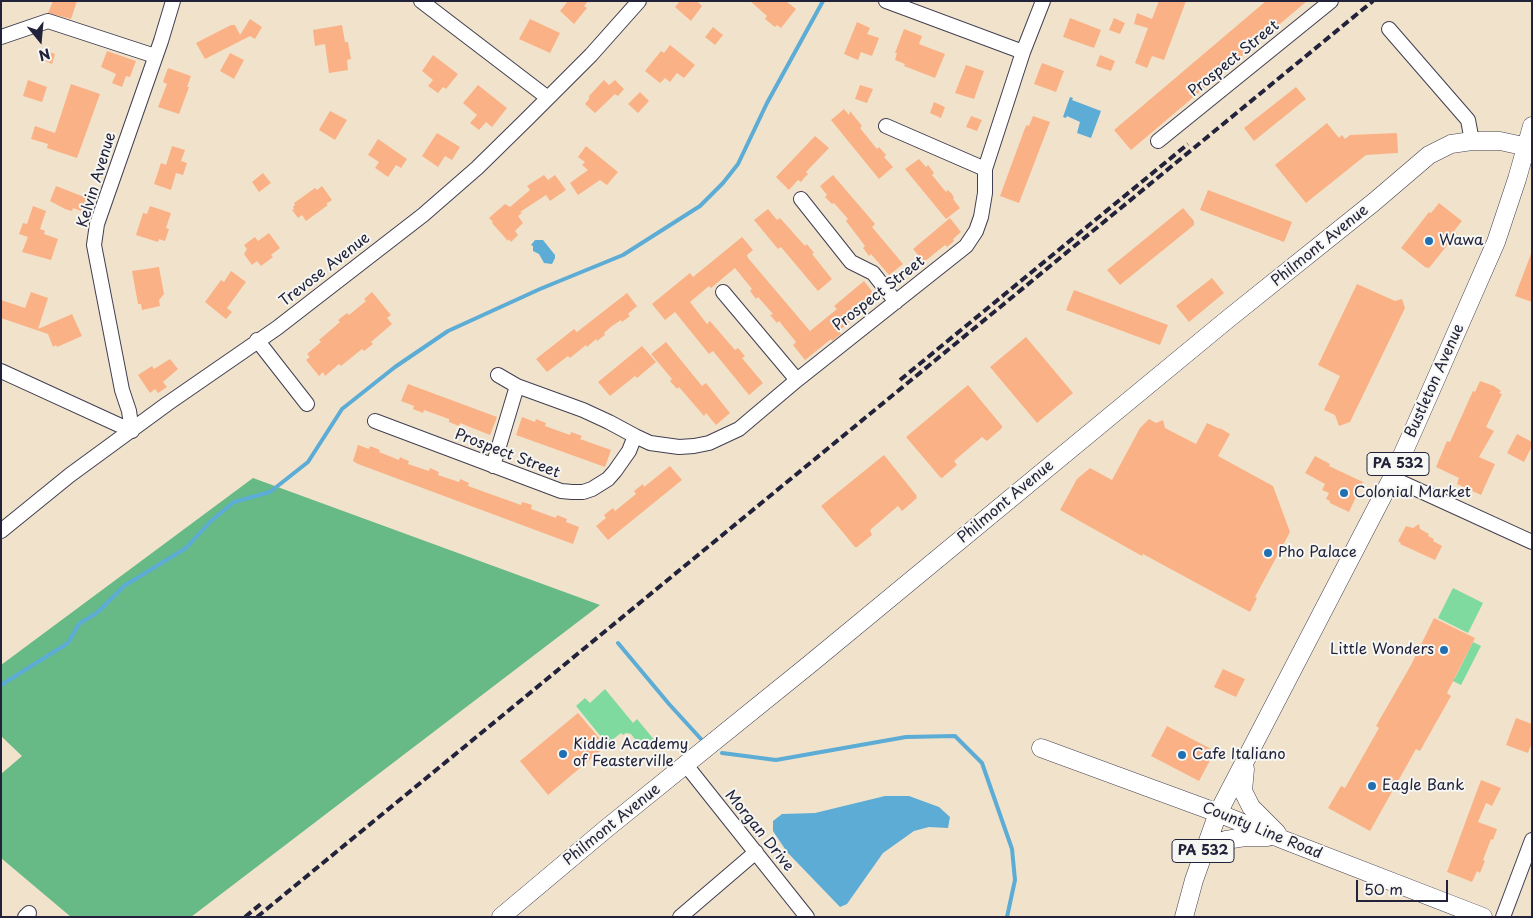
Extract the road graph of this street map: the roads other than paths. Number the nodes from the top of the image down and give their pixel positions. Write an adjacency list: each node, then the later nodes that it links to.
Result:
1 (173, 1): 10 (street, Kelvin Avenue)
2 (421, 1): 11 (street)
3 (639, 1): 11 (street, Trevose Avenue)
4 (886, 1): 9 (street)
5 (1043, 1): 9 (street, Prospect Street)
6 (1331, 1): 14 (street, Prospect Street)
7 (1389, 29): 15 (street)
8 (1, 37): 10 (street)
9 (1023, 52): 17 (street, Prospect Street)
10 (155, 56): 28 (street, Kelvin Avenue)
11 (548, 98): 21 (street, Trevose Avenue)
12 (886, 126): 17 (street)
13 (1532, 126): 16 (main road, Bustleton Avenue / PA 532)
14 (1158, 141)
15 (1472, 141): 16 (main road, Philmont Avenue); 36 (main road, Philmont Avenue)
16 (1529, 147): 31 (main road, Bustleton Avenue / PA 532)
17 (985, 170): 20 (street, Prospect Street)
18 (802, 198): 20 (street)
19 (723, 292): 24 (street)
20 (896, 302): 24 (street, Prospect Street)
21 (257, 340): 26 (street); 28 (street, Trevose Avenue)
22 (1, 371): 28 (street)
23 (498, 375): 25 (street, Prospect Street)
24 (796, 380): 29 (street, Prospect Street)
25 (517, 386): 29 (street, Prospect Street); 30 (street)
26 (307, 404)
27 (375, 421): 30 (street, Prospect Street)
28 (132, 431): 32 (street, Trevose Avenue)
29 (635, 436): 30 (street, Prospect Street)
30 (493, 466)
31 (1392, 478): 33 (street); 35 (main road, Bustleton Avenue / PA 532)
32 (1, 531)
33 (1532, 542)
34 (1041, 748): 37 (main road, County Line Road)
35 (1245, 762): 37 (main road, Bustleton Avenue / PA 532); 38 (main road)
36 (686, 765): 41 (street, Morgan Drive); 42 (main road, Philmont Avenue)
37 (1218, 812): 38 (main road, County Line Road); 40 (main road, PA 532)
38 (1284, 840): 40 (main road); 46 (main road, County Line Road)
39 (1532, 840): 47 (street)
40 (1205, 847): 45 (main road, PA 532)
41 (756, 852): 43 (street); 44 (street, Morgan Drive)
42 (501, 917)
43 (680, 917)
44 (807, 917)
45 (1184, 917)
46 (1483, 917)
47 (1503, 917)

